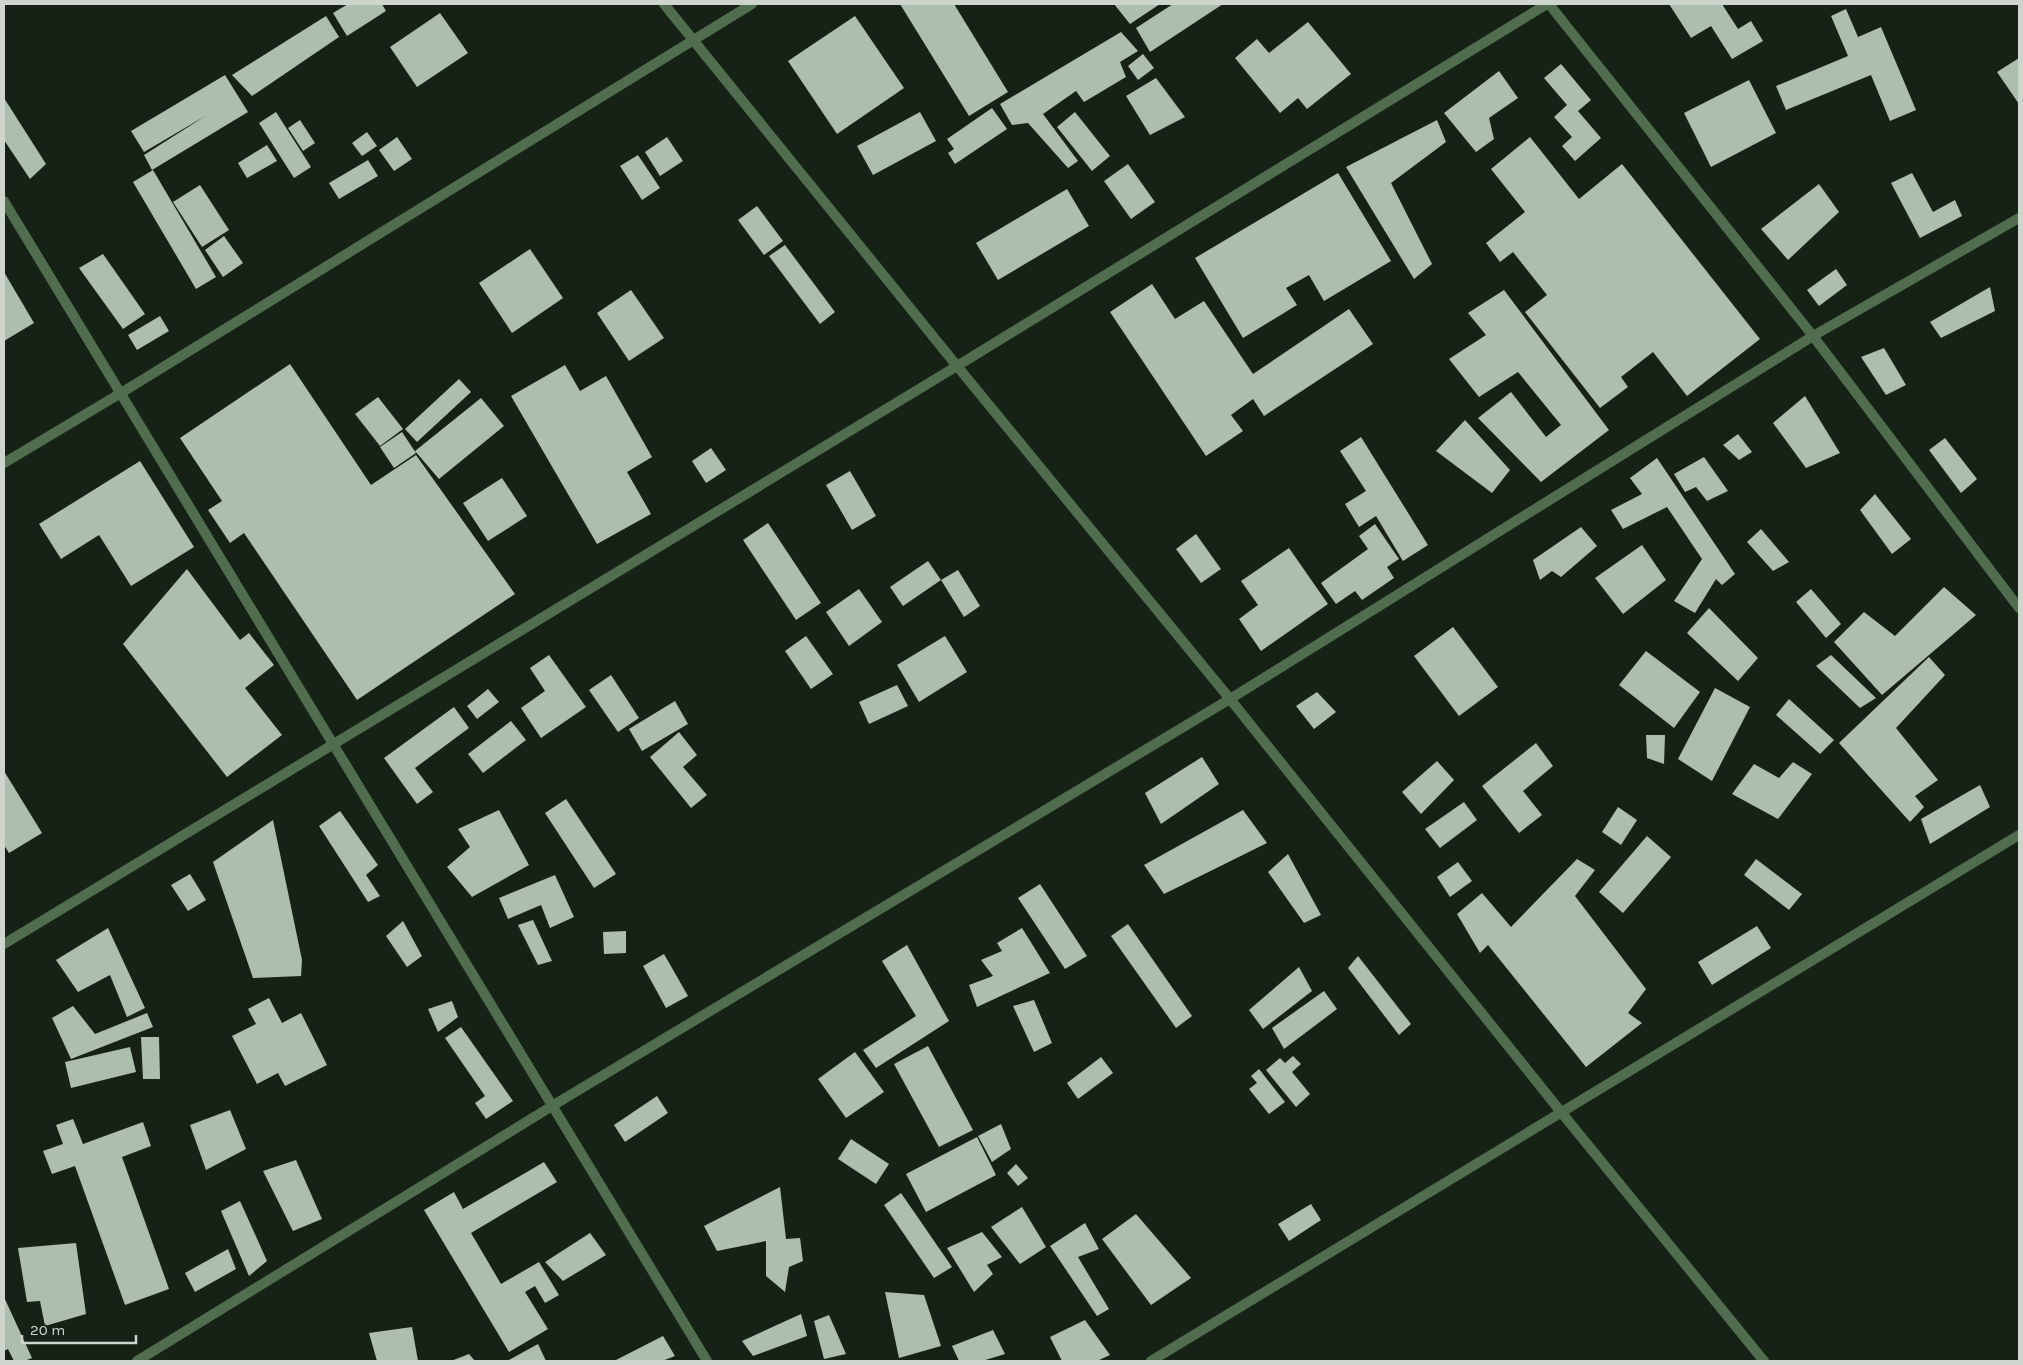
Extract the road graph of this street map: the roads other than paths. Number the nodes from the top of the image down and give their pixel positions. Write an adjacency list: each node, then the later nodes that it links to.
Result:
1 (664, 4): 4 (street)
2 (752, 4): 4 (street)
3 (1548, 4): 7 (street); 8 (street)
4 (694, 40): 8 (street); 9 (street)
5 (4, 201): 9 (street)
6 (2019, 218): 7 (street)
7 (1813, 336): 11 (street); 12 (street)
8 (957, 366): 12 (street); 13 (street)
9 (121, 393): 10 (street); 13 (street)
10 (4, 463)
11 (2019, 608)
12 (1230, 700): 16 (street); 17 (street)
13 (333, 746): 15 (street); 16 (street)
14 (2019, 835): 17 (street)
15 (4, 944)
16 (552, 1106): 18 (street); 19 (street)
17 (1561, 1112): 20 (street); 21 (street)
18 (137, 1361)
19 (707, 1361)
20 (1151, 1361)
21 (1764, 1361)

